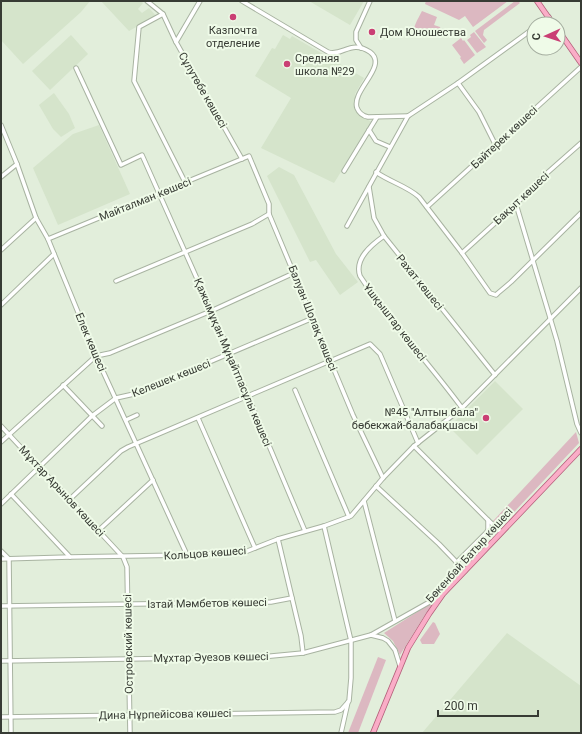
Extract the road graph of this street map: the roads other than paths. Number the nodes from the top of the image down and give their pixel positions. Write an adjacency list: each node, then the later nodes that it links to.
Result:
1 (147, 1): 6 (street)
2 (200, 1): 10 (street, Сұлутөбе көшесі)
3 (242, 1): 11 (street)
4 (370, 1): 11 (street)
5 (537, 1): 7 (main road)
6 (164, 14): 10 (street); 29 (street)
7 (547, 16)
8 (526, 34): 15 (street)
9 (566, 41): 12 (main road)
10 (176, 42): 24 (street, Сұлутөбе көшесі)
11 (361, 48): 17 (street)
12 (581, 63)
13 (581, 67): 21 (street, Бәйтерек көшесі)
14 (76, 68): 31 (street, Қажымұқан Мұңайтпасұлы көшесі)
15 (458, 83): 16 (street); 21 (street)
16 (408, 116): 17 (street); 22 (street)
17 (377, 117): 19 (street)
18 (1, 125): 25 (street, Елек көшесі)
19 (369, 130): 22 (street); 26 (street)
20 (581, 143): 32 (street, Бақыт көшесі)
21 (495, 144): 33 (street, Бәйтерек көшесі)
22 (390, 148): 27 (street)
23 (249, 156): 24 (street, Майталман көшесі); 35 (street, Балуан Шолақ көшесі)
24 (242, 159): 29 (street, Майталман көшесі)
25 (17, 164): 28 (street); 36 (street, Елек көшесі)
26 (344, 171)
27 (376, 172): 30 (street); 33 (street)
28 (1, 177)
29 (185, 182): 31 (street, Майталман көшесі)
30 (369, 186): 37 (street); 38 (street, Рахат көшесі)
31 (160, 193): 39 (street, Майталман көшесі); 42 (street, Қажымұқан Мұңайтпасұлы көшесі)
32 (516, 204): 41 (street, Бақыт көшесі); 44 (street)
33 (427, 207): 41 (street)
34 (581, 213): 44 (street)
35 (269, 214): 42 (street); 45 (street, Балуан Шолақ көшесі)
36 (36, 218): 39 (street, Елек көшесі); 40 (street)
37 (347, 226)
38 (384, 236): 55 (street, Рахат көшесі); 60 (street, Ұшқыштар көшесі)
39 (48, 239): 43 (street, Елек көшесі)
40 (1, 250)
41 (462, 252): 44 (street)
42 (186, 253): 46 (street); 49 (street, Қажымұқан Мұңайтпасұлы көшесі)
43 (54, 254): 48 (street); 53 (street, Елек көшесі)
44 (534, 260): 51 (street)
45 (294, 273): 49 (street); 50 (street, Балуан Шолақ көшесі)
46 (116, 281)
47 (581, 288): 51 (street, Кольцов көшесі)
48 (1, 306)
49 (212, 311): 52 (street, Қажымұқан Мұңайтпасұлы көшесі); 53 (street)
50 (313, 318): 52 (street, Келешек көшесі); 54 (street, Балуан Шолақ көшесі)
51 (550, 319): 55 (street, Кольцов көшесі); 67 (street)
52 (230, 353): 58 (street, Қажымұқан Мұңайтпасұлы көшесі); 59 (street, Келешек көшесі)
53 (96, 356): 56 (street); 59 (street, Елек көшесі)
54 (331, 362): 58 (street); 70 (street); 75 (street, Балуан Шолақ көшесі)
55 (495, 374): 60 (street, Кольцов көшесі)
56 (63, 385): 62 (street); 68 (street)
57 (295, 390): 82 (street)
58 (248, 396): 63 (street); 86 (street, Қажымұқан Мұңайтпасұлы көшесі)
59 (116, 398): 62 (street); 64 (street, Елек көшесі)
60 (462, 408): 70 (street, Кольцов көшесі)
61 (137, 415): 64 (street)
62 (92, 416): 66 (street); 74 (street)
63 (198, 418): 71 (street); 89 (street)
64 (126, 420): 71 (street, Елек көшесі)
65 (1, 426): 68 (street, Мұхтар Арынов көшесі)
66 (102, 426)
67 (581, 433)
68 (9, 435): 69 (street); 74 (street, Мұхтар Арынов көшесі)
69 (1, 442)
70 (418, 443): 72 (street, Кольцов көшесі)
71 (136, 444): 76 (street, Елек көшесі); 79 (street)
72 (414, 446): 75 (street, Кольцов көшесі); 83 (street)
73 (581, 449): 87 (main road, Бөкенбай Батыр көшесі)
74 (40, 467): 78 (street); 79 (street, Мұхтар Арынов көшесі)
75 (382, 478): 77 (street, Кольцов көшесі)
76 (153, 480): 85 (street); 91 (street, Елек көшесі)
77 (376, 486): 80 (street, Кольцов көшесі); 96 (street)
78 (11, 494): 81 (street); 92 (street)
79 (70, 499): 85 (street, Мұхтар Арынов көшесі)
80 (364, 501): 82 (street, Кольцов көшесі); 103 (street)
81 (1, 504)
82 (349, 517): 84 (street, Кольцов көшесі)
83 (488, 520): 87 (street); 96 (street)
84 (324, 526): 86 (street, Кольцов көшесі); 105 (street)
85 (99, 530): 93 (street, Мұхтар Арынов көшесі)
86 (305, 531): 88 (street, Кольцов көшесі)
87 (501, 532): 97 (main road, Бөкенбай Батыр көшесі)
88 (278, 539): 89 (street, Кольцов көшесі); 99 (street)
89 (255, 548): 91 (street, Кольцов көшесі)
90 (1, 551): 94 (street)
91 (187, 556): 93 (street, Кольцов көшесі)
92 (70, 557): 93 (street, Кольцов көшесі); 94 (street, Кольцов көшесі)
93 (123, 557): 100 (street, Островский көшесі)
94 (9, 559): 95 (street, Кольцов көшесі); 102 (street)
95 (1, 560)
96 (456, 563): 97 (street)
97 (465, 571): 98 (main road, Бөкенбай Батыр көшесі)
98 (443, 594): 103 (street, Мұхтар Әуезов көшесі); 110 (main road, Бөкенбай Батыр көшесі)
99 (292, 598): 100 (street, Ізтай Мәмбетов көшесі); 106 (street)
100 (127, 604): 102 (street, Ізтай Мәмбетов көшесі); 107 (street, Островский көшесі)
101 (1, 606): 102 (street, Ізтай Мәмбетов көшесі)
102 (9, 606): 109 (street)
103 (395, 621): 104 (street, Мұхтар Әуезов көшесі)
104 (371, 634): 105 (street, Мұхтар Әуезов көшесі); 110 (street)
105 (351, 641): 106 (street, Мұхтар Әуезов көшесі); 111 (street)
106 (303, 653): 107 (street, Мұхтар Әуезов көшесі)
107 (128, 659): 109 (street, Мұхтар Әуезов көшесі); 112 (street, Островский көшесі)
108 (1, 661): 109 (street, Мұхтар Әуезов көшесі)
109 (10, 661): 114 (street)
110 (400, 666): 118 (main road, Бөкенбай Батыр көшесі)
111 (349, 701): 112 (street, Дина Нұрпейісова көшесі); 117 (street)
112 (130, 715): 114 (street, Дина Нұрпейісова көшесі); 116 (street, Островский көшесі)
113 (1, 717): 114 (street, Дина Нұрпейісова көшесі)
114 (10, 717): 115 (street)
115 (10, 733)
116 (130, 733)
117 (341, 733)
118 (374, 733)

